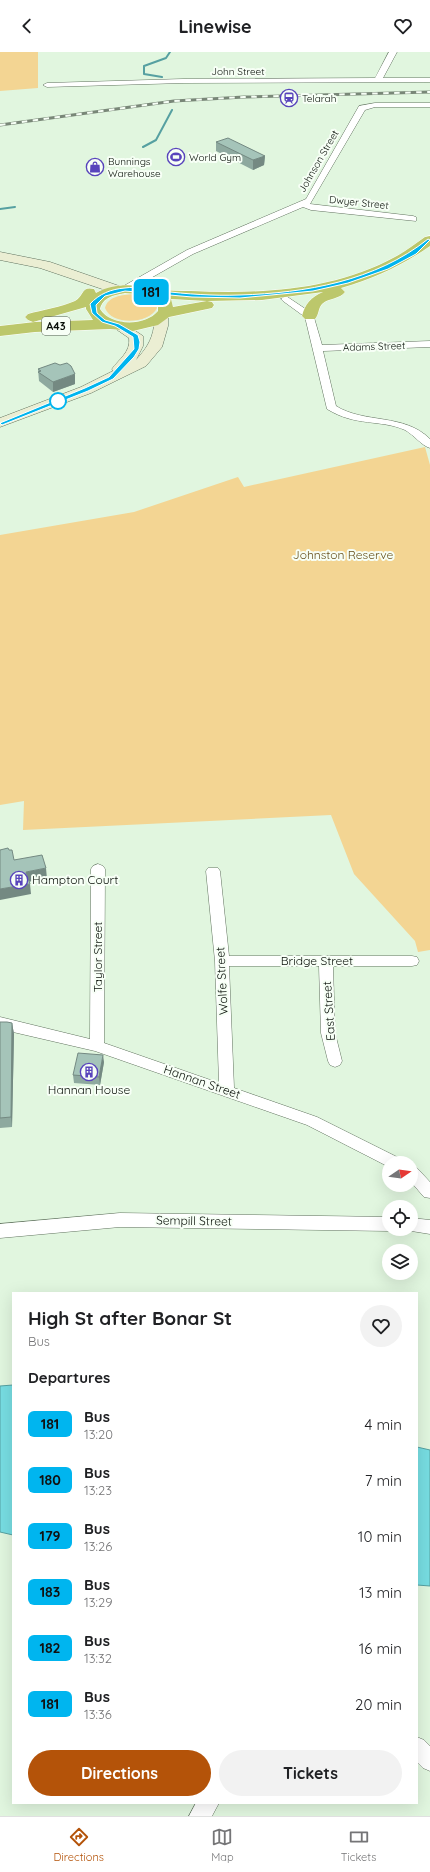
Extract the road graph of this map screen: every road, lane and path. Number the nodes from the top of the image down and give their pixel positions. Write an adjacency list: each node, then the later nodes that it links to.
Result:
1 (393, 52): 3 (street)
2 (430, 80): 3 (street, John Street)
3 (377, 81): 4 (street, John Street)
4 (47, 85)
5 (430, 105): 6 (street, Johnson Street)
6 (304, 204): 7 (street, Dwyer Street); 12 (street, Johnson Street)
7 (413, 219)
8 (430, 240): 15 (highway, A43)
9 (430, 254): 13 (highway)
10 (0, 256): 11 (main road)
11 (54, 266): 14 (main road); 17 (main road)
12 (155, 271): 14 (street, Johnson Street); 15 (street)
13 (351, 288): 16 (highway); 18 (highway)
14 (121, 290): 15 (highway, A43); 17 (highway, A43)
15 (152, 292): 19 (highway)
16 (286, 299): 18 (street); 19 (highway)
17 (92, 300): 20 (highway); 21 (highway); 22 (highway, A43)
18 (310, 316): 25 (street)
19 (162, 319): 21 (highway, A43); 26 (main road)
20 (0, 322)
21 (114, 324): 23 (highway, A43); 26 (main road)
22 (0, 325)
23 (0, 331)
24 (430, 344): 25 (street, Adams Street)
25 (317, 348): 28 (street)
26 (111, 378): 27 (main road)
27 (0, 423)
28 (430, 445)
29 (98, 869): 35 (street, Taylor Street)
30 (213, 871): 31 (street, Wolfe Street)
31 (222, 960): 32 (street, Bridge Street); 37 (street, Wolfe Street)
32 (326, 961): 33 (street, Bridge Street); 36 (street, East Street)
33 (412, 961)
34 (0, 1023): 35 (street, Hannan Street)
35 (97, 1046): 37 (street, Hannan Street)
36 (335, 1061)
37 (227, 1090): 38 (street, Hannan Street)
38 (382, 1156)
39 (418, 1179): 40 (street)
40 (430, 1192)
41 (382, 1224): 44 (street, Sempill Street)
42 (418, 1226): 43 (street)
43 (430, 1227)
44 (0, 1231)
45 (418, 1748): 46 (street)
46 (430, 1761)
47 (208, 1804): 48 (street)
48 (199, 1816)

